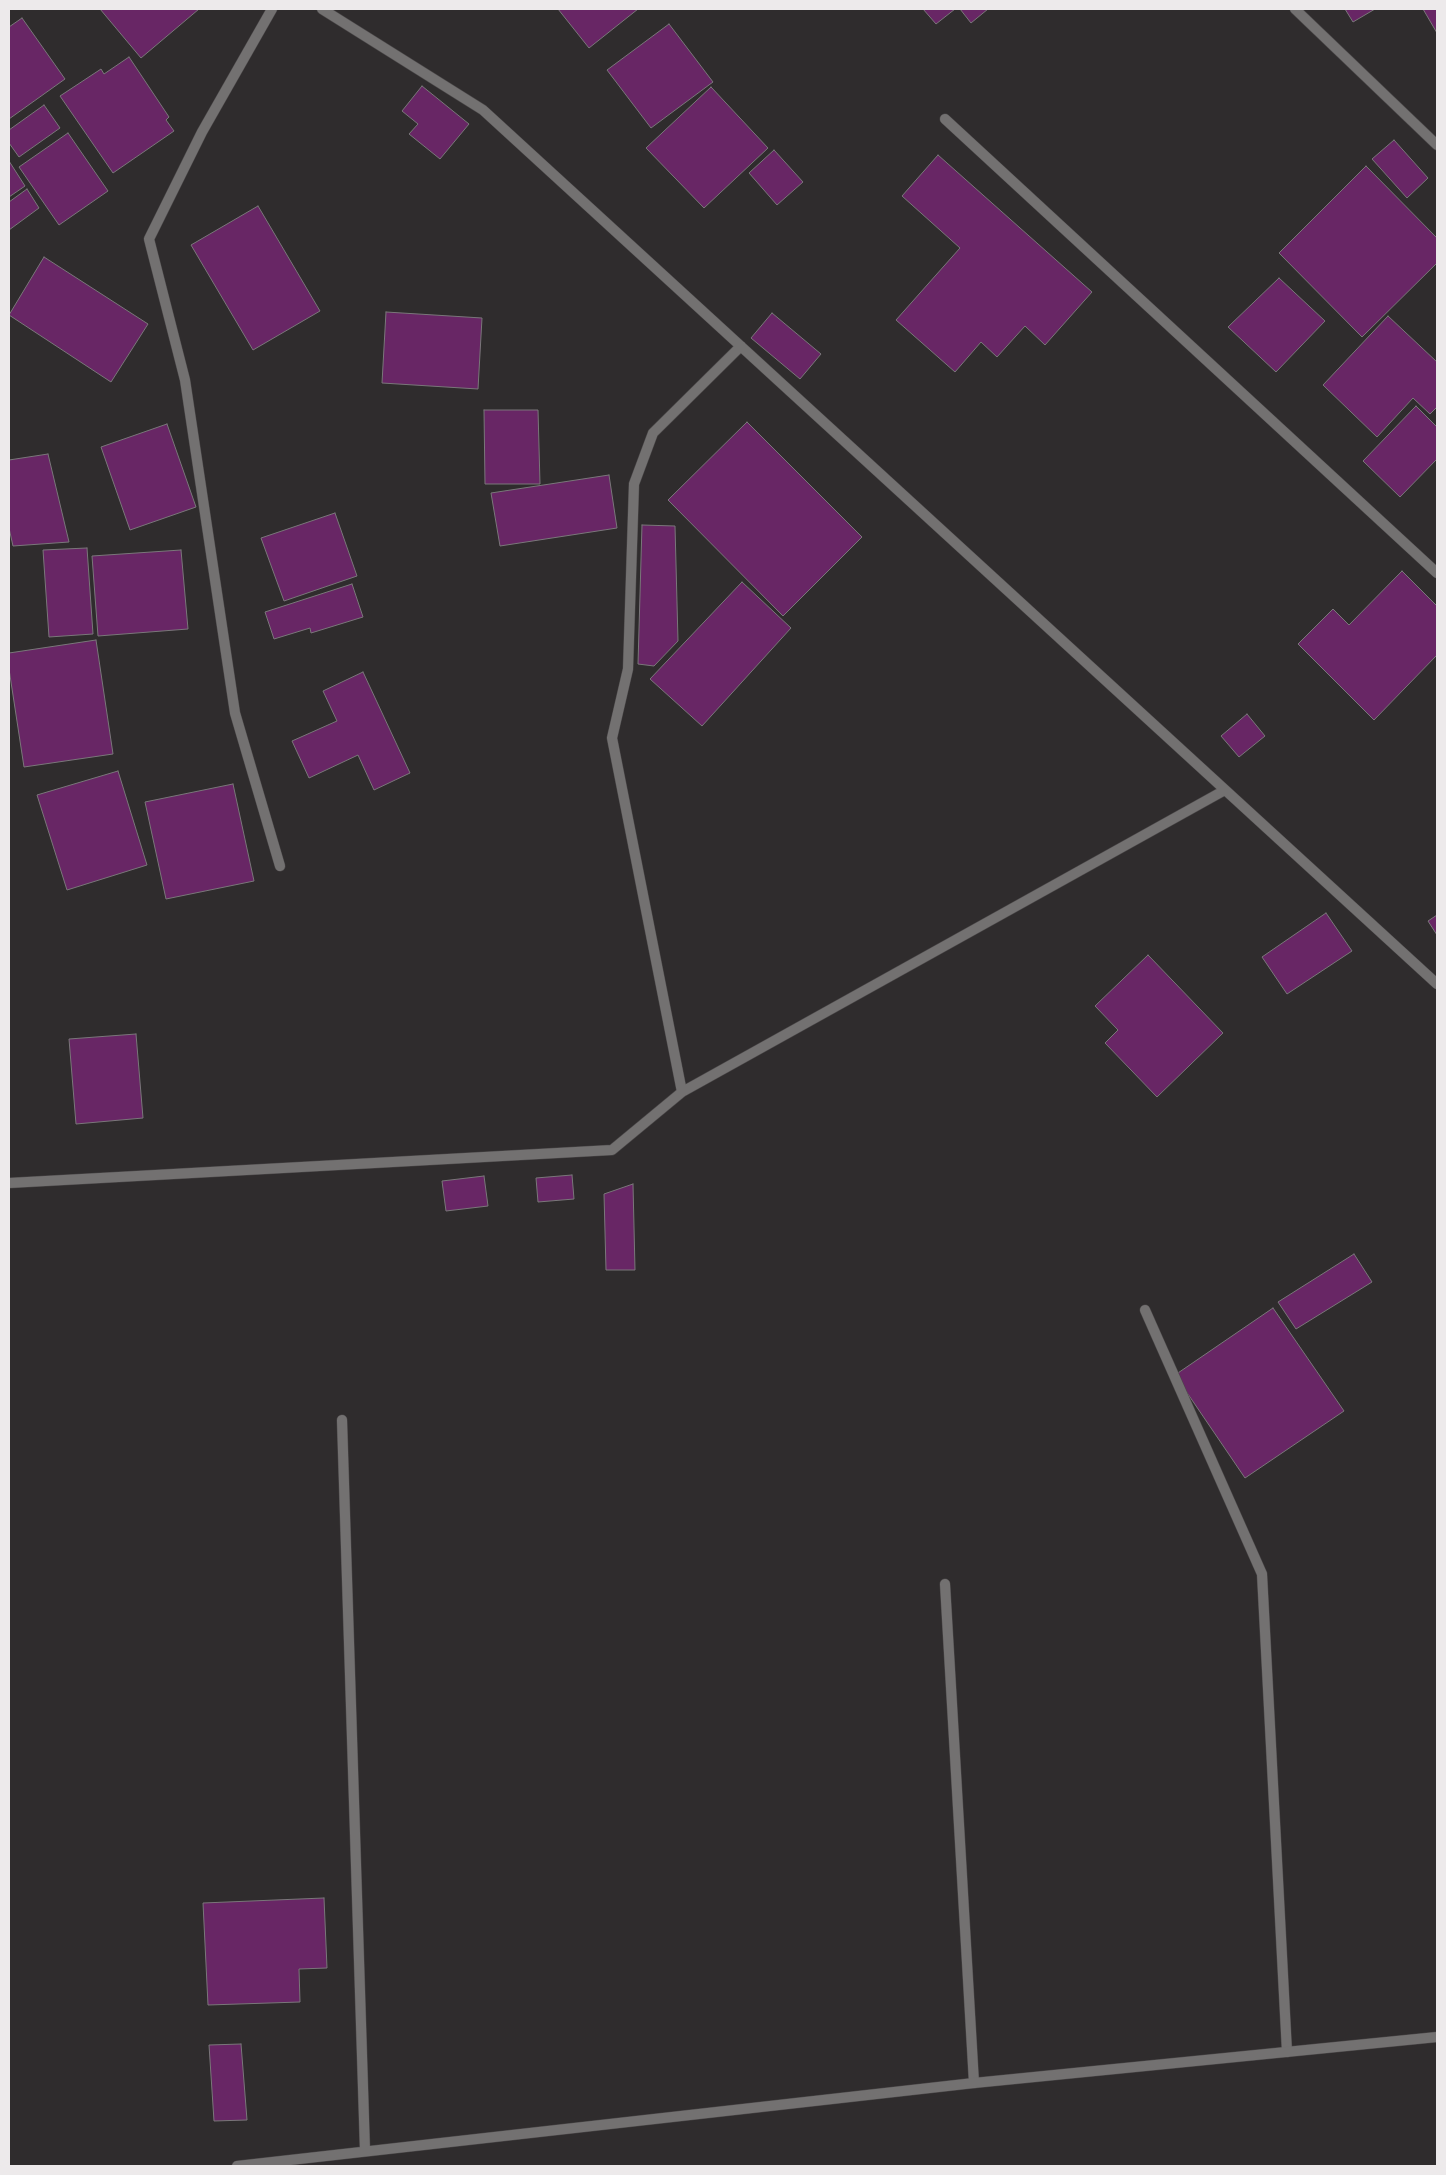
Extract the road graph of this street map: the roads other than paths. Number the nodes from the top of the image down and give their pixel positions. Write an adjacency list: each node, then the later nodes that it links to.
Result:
1 (272, 9): 9 (street)
2 (322, 9): 6 (street)
3 (1295, 9): 5 (street)
4 (945, 119): 7 (street)
5 (1437, 145)
6 (741, 346): 8 (street); 11 (street)
7 (1437, 574)
8 (1225, 790): 10 (street); 11 (street)
9 (280, 866)
10 (1437, 984)
11 (682, 1092): 12 (street)
12 (9, 1183)
13 (1145, 1310): 17 (street)
14 (342, 1420): 19 (street)
15 (945, 1584): 18 (street)
16 (1437, 2037): 17 (street)
17 (1287, 2052): 18 (street)
18 (974, 2083): 19 (street)
19 (365, 2151): 20 (street)
20 (238, 2166)

